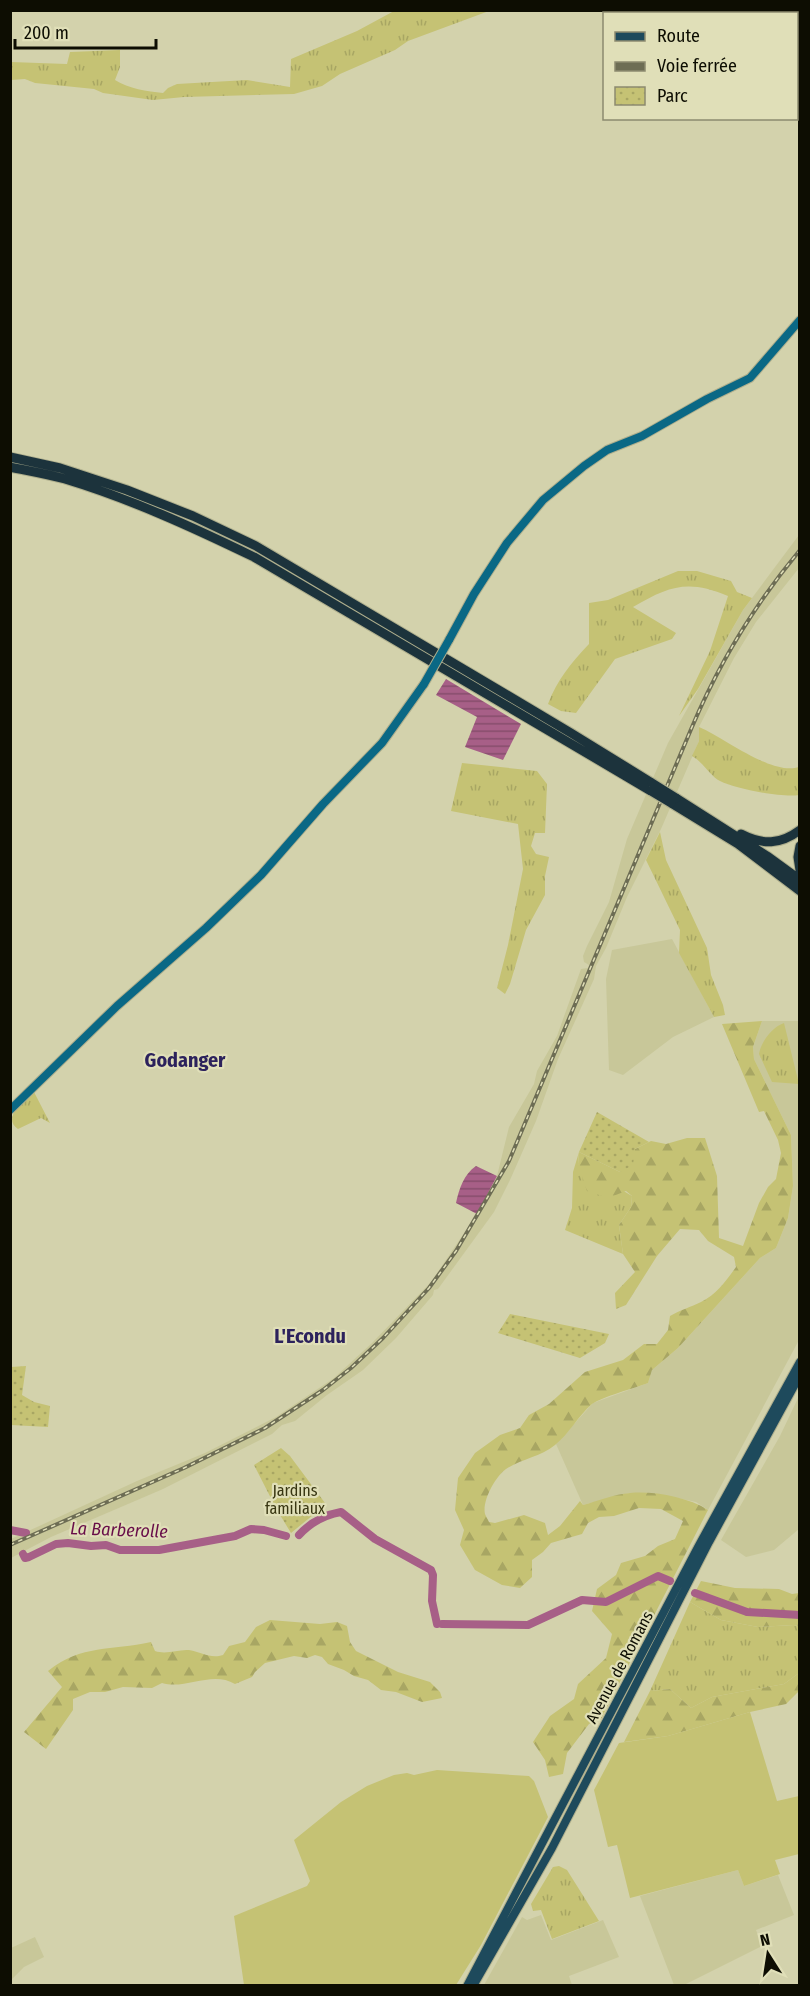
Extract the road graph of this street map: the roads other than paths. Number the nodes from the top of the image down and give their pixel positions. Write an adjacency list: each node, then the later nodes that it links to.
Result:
1 (800, 320): 12 (main road, bridge)
2 (10, 457): 4 (highway)
3 (10, 467): 4 (highway)
4 (652, 787): 5 (highway, bridge)
5 (674, 800): 6 (highway); 11 (highway)
6 (705, 815): 7 (highway); 10 (highway)
7 (800, 830)
8 (800, 846): 9 (highway)
9 (800, 870)
10 (800, 880)
11 (800, 891)
12 (11, 1109)
13 (797, 1372): 14 (main road, Avenue de Romans); 15 (main road, Avenue de Romans)
14 (467, 1986)
15 (473, 1986)

